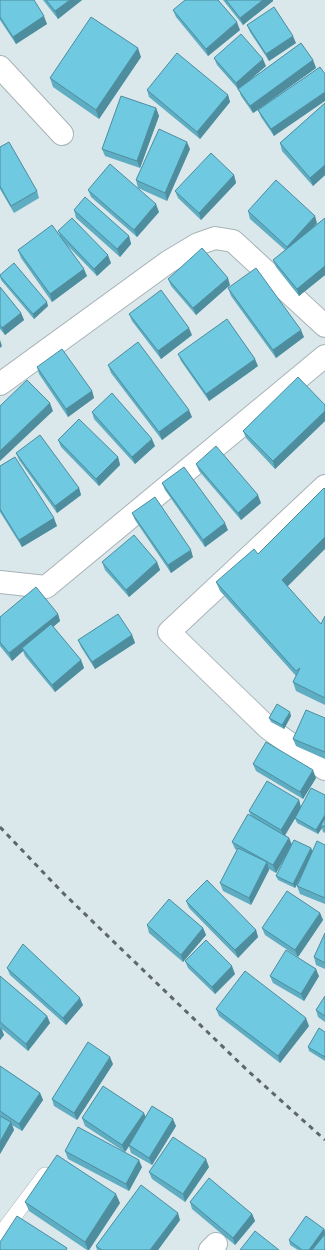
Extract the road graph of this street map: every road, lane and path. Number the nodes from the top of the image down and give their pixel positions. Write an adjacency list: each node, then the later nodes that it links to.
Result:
1 (0, 67): 2 (street)
2 (62, 134)
3 (325, 326): 5 (street)
4 (325, 356): 7 (street)
5 (0, 384)
6 (325, 486): 8 (street)
7 (0, 582)
8 (325, 769)
9 (49, 1169): 10 (lane)
10 (0, 1235)

